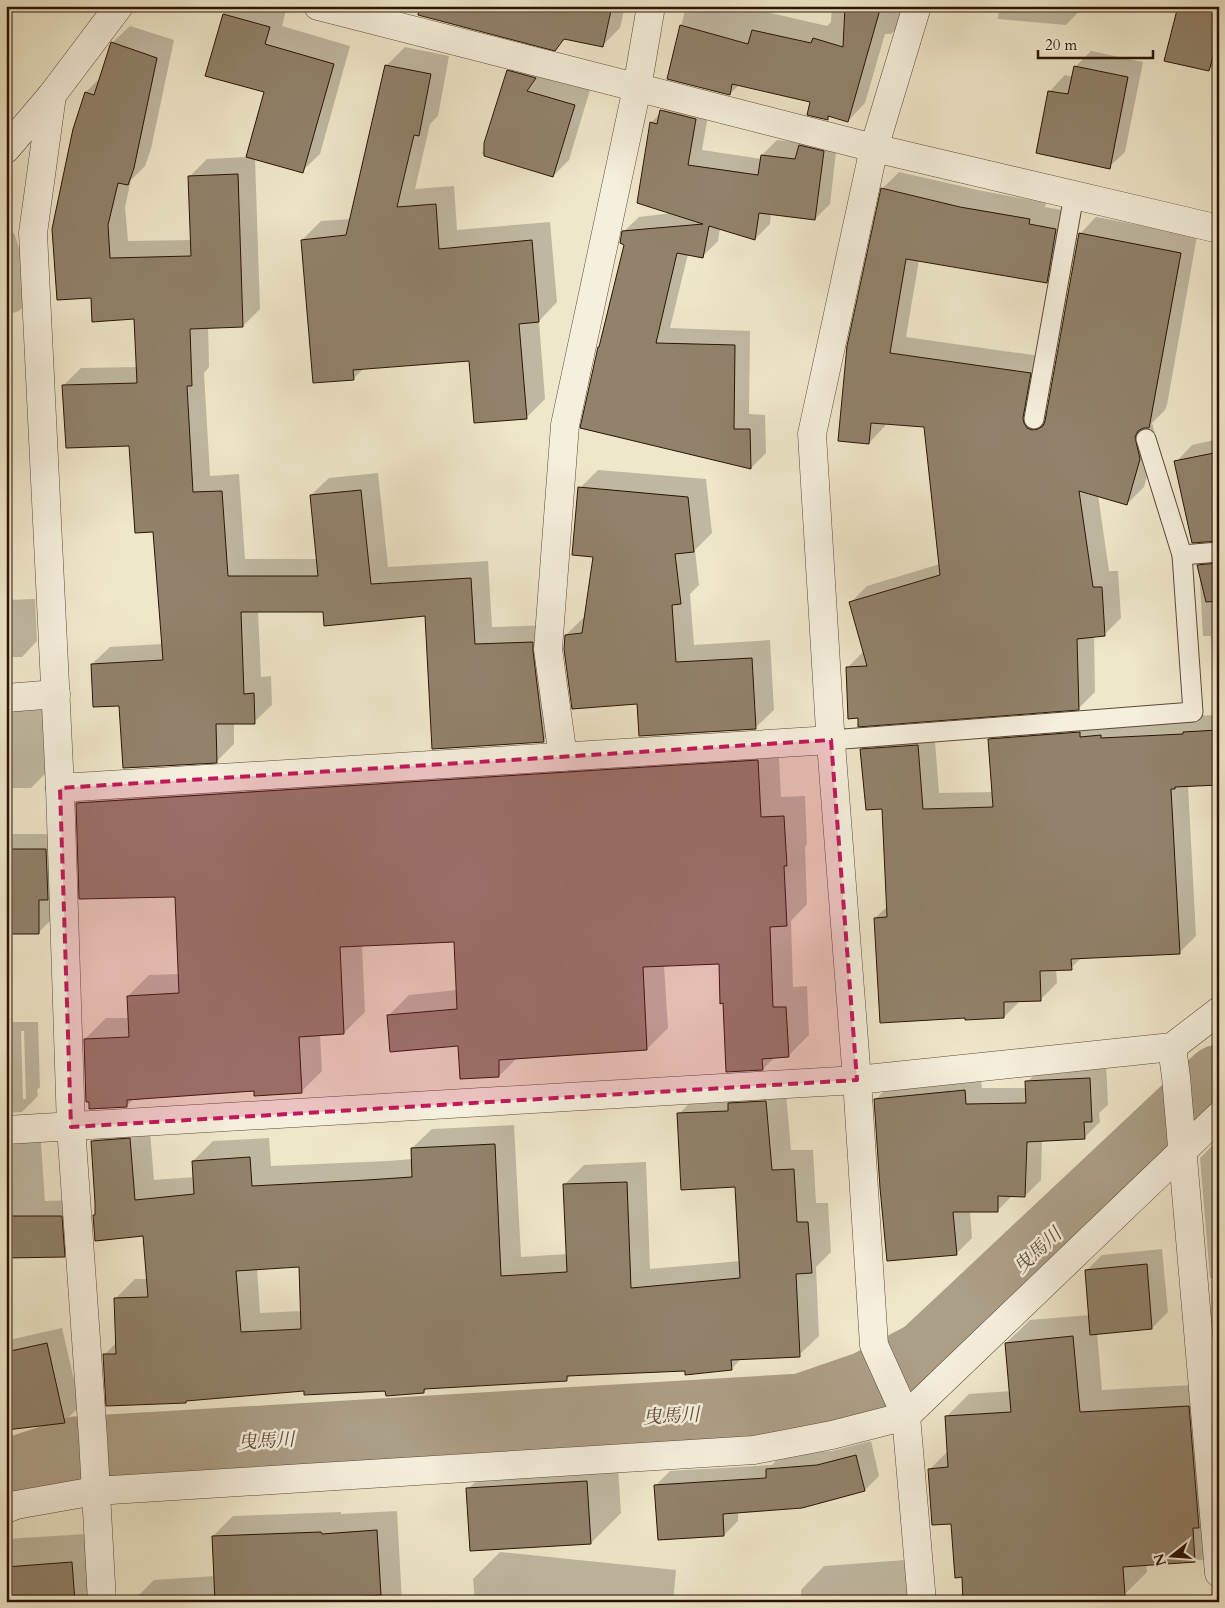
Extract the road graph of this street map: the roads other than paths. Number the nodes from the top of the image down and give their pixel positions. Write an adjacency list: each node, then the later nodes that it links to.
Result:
1 (119, 6): 6 (street)
2 (318, 6): 5 (street)
3 (651, 6): 5 (street)
4 (917, 6): 7 (street)
5 (637, 88): 7 (street); 18 (street)
6 (52, 95): 8 (street); 15 (street)
7 (874, 148): 9 (street); 17 (street)
8 (6, 149)
9 (1074, 195): 10 (street); 11 (lane)
10 (1219, 229)
11 (1034, 419)
12 (1146, 439): 14 (lane)
13 (1219, 552): 14 (lane)
14 (1182, 555): 17 (lane)
15 (56, 694): 16 (street); 19 (street)
16 (6, 698)
17 (832, 740): 18 (street); 22 (street)
18 (563, 757): 19 (street)
19 (60, 788): 24 (street)
20 (1219, 1011): 21 (street)
21 (1172, 1048): 22 (street); 26 (street)
22 (857, 1080): 24 (street); 27 (street)
23 (1219, 1116): 26 (street)
24 (71, 1127): 25 (street); 28 (street)
25 (6, 1130)
26 (1181, 1149): 27 (street); 30 (street)
27 (901, 1406): 28 (street); 32 (street)
28 (95, 1482): 29 (street); 31 (street)
29 (6, 1509)
30 (1219, 1573)
31 (102, 1602)
32 (922, 1602)

